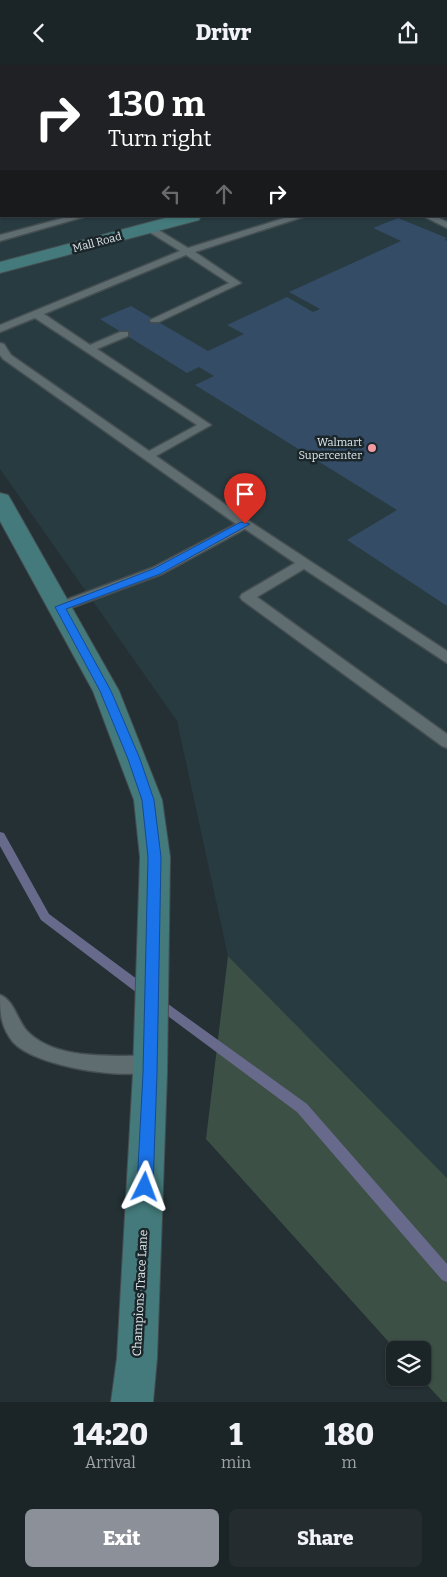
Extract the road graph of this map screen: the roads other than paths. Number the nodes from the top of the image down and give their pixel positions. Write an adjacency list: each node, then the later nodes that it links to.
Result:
1 (79, 217): 7 (lane)
2 (189, 217): 6 (street, Mall Road)
3 (299, 217): 8 (lane)
4 (429, 217): 5 (lane)
5 (447, 225)
6 (149, 228): 8 (lane); 9 (street, Mall Road)
7 (0, 238)
8 (187, 251): 10 (lane); 11 (lane)
9 (0, 268)
10 (36, 314): 12 (lane); 15 (lane)
11 (155, 320)
12 (0, 329)
13 (124, 334): 15 (lane)
14 (0, 346): 16 (lane)
15 (89, 349): 16 (lane)
16 (148, 456): 18 (lane)
17 (0, 500): 20 (street, Champions Trace Lane)
18 (245, 524): 19 (lane); 20 (lane)
19 (304, 563): 21 (lane); 22 (lane)
20 (60, 607): 24 (street, Champions Trace Lane)
21 (447, 658)
22 (447, 742)
23 (0, 1003): 24 (lane)
24 (150, 1064): 25 (street, Champions Trace Lane)
25 (132, 1402)

